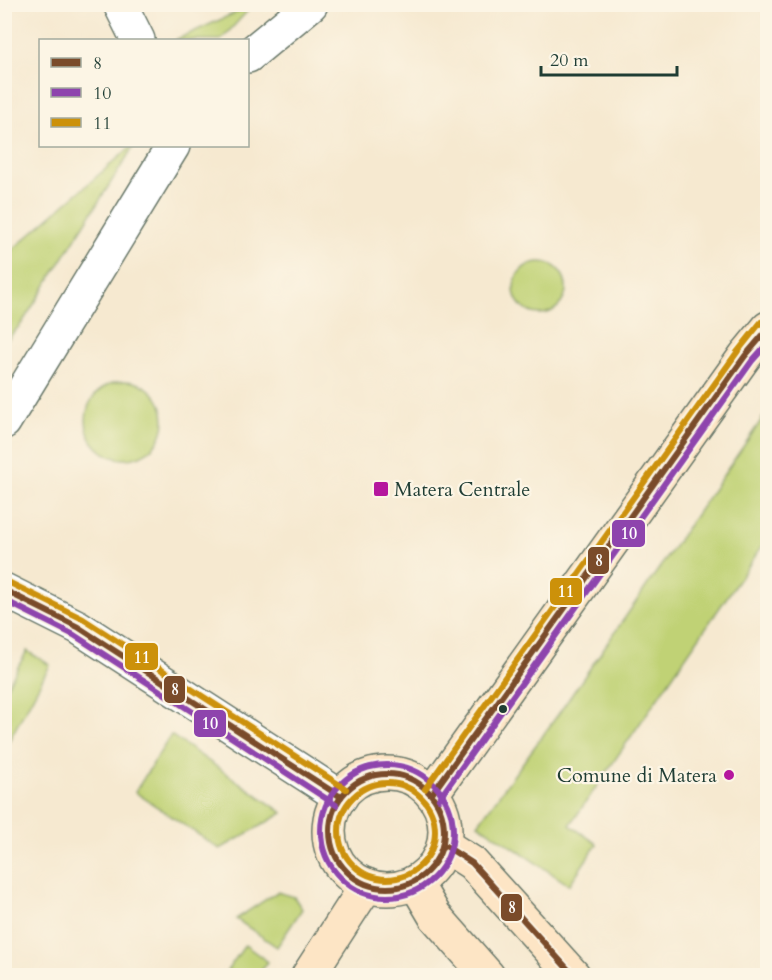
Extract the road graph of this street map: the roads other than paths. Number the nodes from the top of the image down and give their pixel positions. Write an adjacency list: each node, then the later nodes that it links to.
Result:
1 (120, 4): 3 (street)
2 (311, 4): 4 (street)
3 (138, 39)
4 (249, 55)
5 (172, 147): 7 (street)
6 (768, 328): 9 (main road)
7 (4, 422)
8 (4, 590): 10 (street)
9 (432, 794): 10 (main road); 11 (main road)
10 (340, 797): 13 (main road)
11 (444, 845): 12 (main road); 16 (main road)
12 (415, 882): 13 (main road); 15 (main road)
13 (367, 885): 14 (main road)
14 (308, 975)
15 (488, 975)
16 (574, 975)

